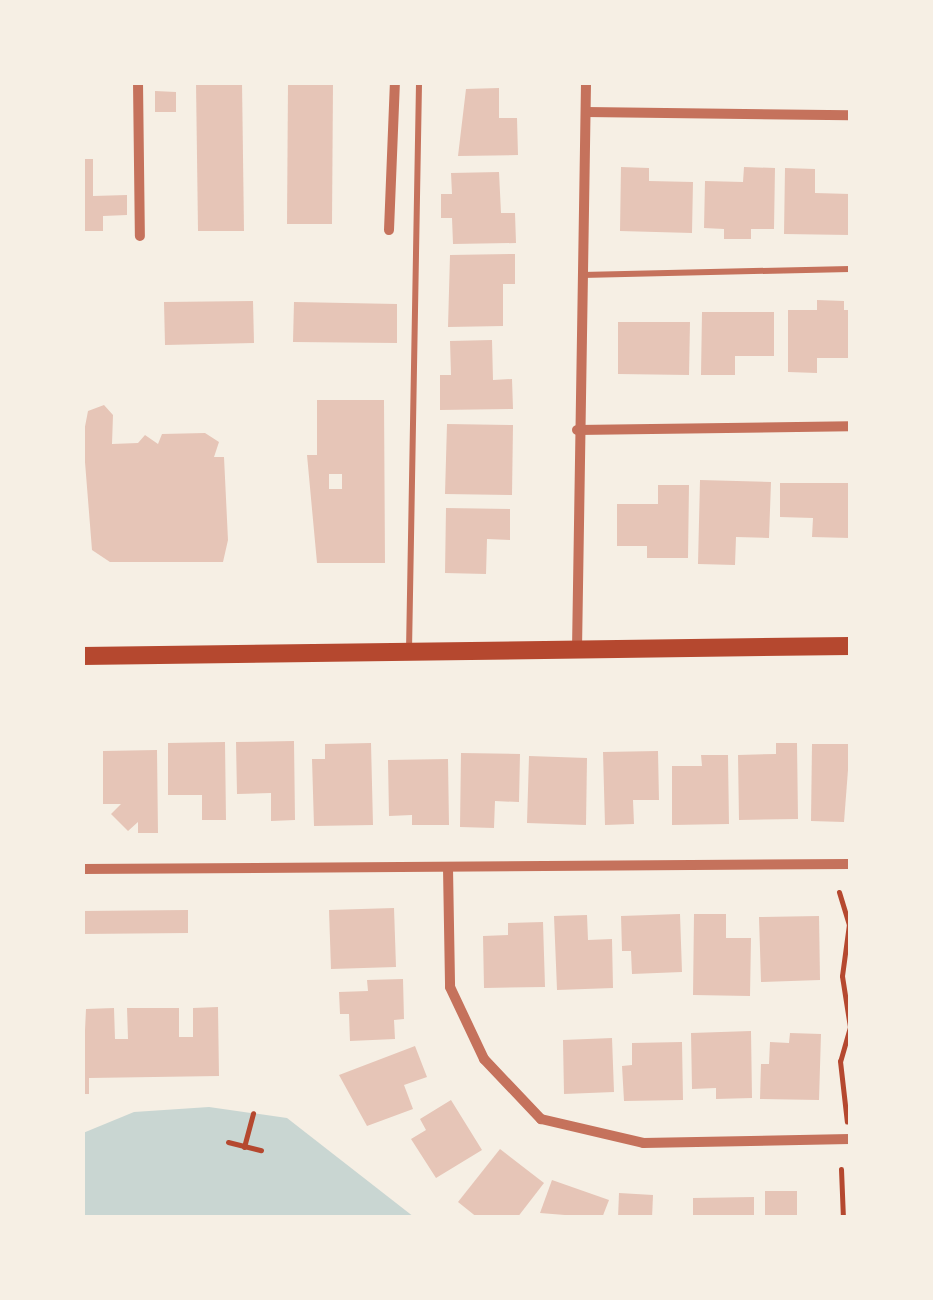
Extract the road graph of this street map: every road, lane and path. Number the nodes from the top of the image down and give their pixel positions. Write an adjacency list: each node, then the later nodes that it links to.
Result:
1 (138, 82): 8 (street)
2 (395, 82): 7 (street)
3 (419, 82): 15 (lane)
4 (586, 82): 5 (street)
5 (586, 112): 6 (street); 10 (street)
6 (850, 114)
7 (390, 230)
8 (140, 236)
9 (850, 270): 10 (lane)
10 (582, 275): 12 (street)
11 (850, 426): 12 (street)
12 (576, 430): 14 (street)
13 (850, 646): 14 (main road)
14 (577, 650): 15 (main road)
15 (410, 652): 16 (main road)
16 (82, 656)
17 (850, 864): 18 (street)
18 (448, 868): 19 (street); 22 (street)
19 (82, 869)
20 (840, 892): 22 (path)
21 (253, 1113): 24 (path)
22 (849, 1140)
23 (228, 1142): 24 (path)
24 (244, 1147): 25 (path)
25 (261, 1150)
26 (841, 1169): 27 (path)
27 (844, 1218)

